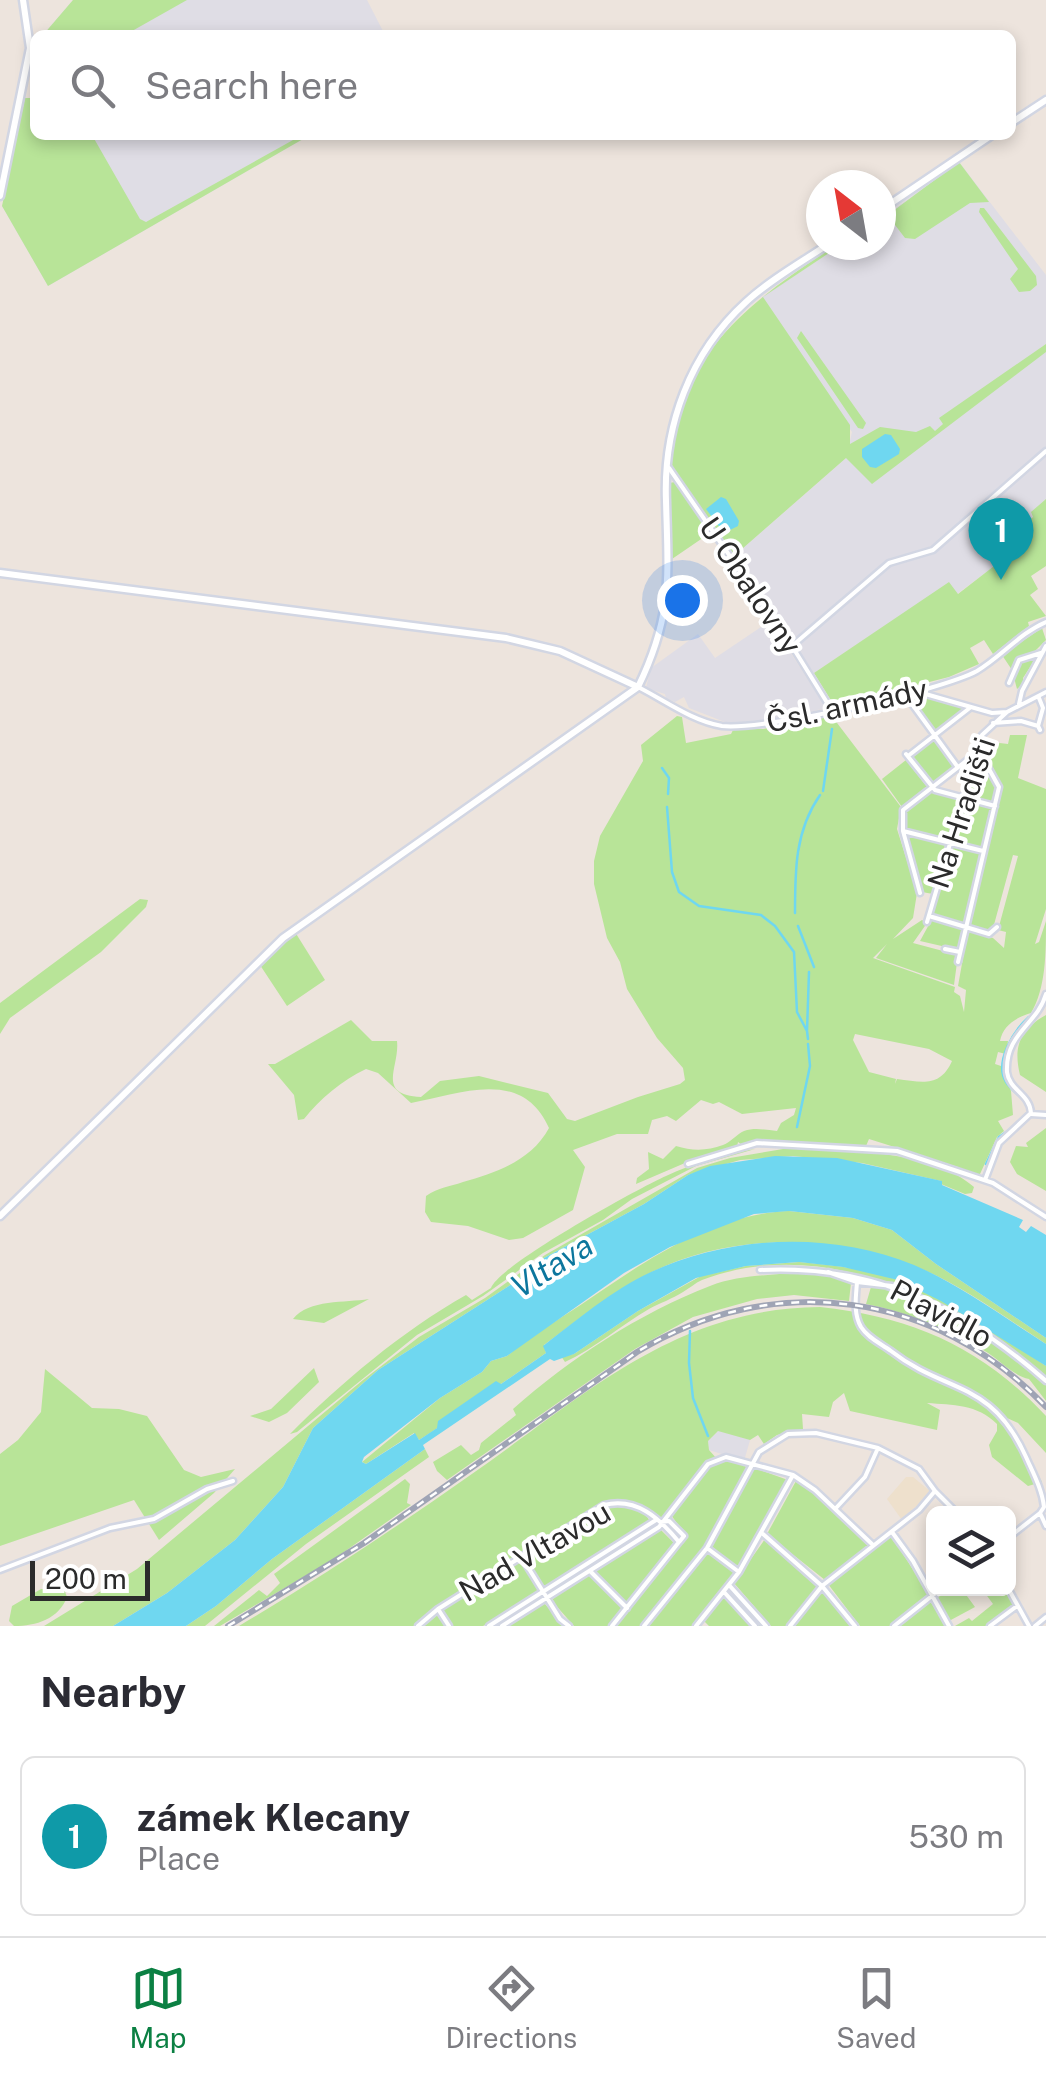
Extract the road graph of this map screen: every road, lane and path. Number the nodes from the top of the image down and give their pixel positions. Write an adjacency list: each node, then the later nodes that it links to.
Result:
1 (23, 0): 5 (street)
2 (1046, 100): 3 (street)
3 (1016, 120)
4 (985, 140): 6 (street)
5 (0, 196)
6 (896, 200)
7 (806, 259): 9 (street)
8 (1046, 451): 12 (street)
9 (666, 464): 12 (street, U Obalovny); 16 (street)
10 (0, 573): 16 (street)
11 (1045, 624): 17 (street, Čsl. armády)
12 (792, 646): 23 (street, U Obalovny)
13 (1046, 646): 14 (street)
14 (1041, 653): 15 (street); 22 (street)
15 (1009, 683)
16 (638, 687): 23 (street, Čsl. armády); 47 (street)
17 (920, 690): 19 (street, Čsl. armády); 21 (street)
18 (1046, 692): 20 (street, Na Hradišti)
19 (904, 694): 23 (street, Čsl. armády); 26 (street)
20 (1038, 697): 22 (street, Na Hradišti); 25 (street)
21 (972, 706): 24 (street); 26 (street)
22 (1019, 706): 24 (street, Na Hradišti)
23 (831, 710)
24 (1007, 712): 25 (street, Na Hradišti)
25 (993, 723): 27 (street, Na Hradišti)
26 (934, 736): 28 (street); 29 (street)
27 (980, 752): 28 (street); 30 (street, Na Hradišti); 31 (street)
28 (958, 767): 29 (street)
29 (932, 788): 30 (street); 32 (street)
30 (962, 797): 31 (street); 33 (street, Na Hradišti)
31 (995, 806): 34 (street)
32 (902, 831): 33 (street); 35 (street)
33 (949, 842): 34 (street); 36 (street, Na Hradišti)
34 (984, 851): 36 (street)
35 (920, 892)
36 (966, 926): 37 (street); 39 (street)
37 (997, 927)
38 (946, 949): 39 (street)
39 (960, 952): 40 (street)
40 (958, 962)
41 (1046, 994): 42 (street)
42 (1030, 1113): 43 (street); 45 (street)
43 (1046, 1115)
44 (688, 1164): 45 (street)
45 (981, 1180): 46 (street); 48 (street)
46 (971, 1184)
47 (0, 1216)
48 (1046, 1218)
49 (760, 1270): 50 (street, Plavidlo)
50 (825, 1270): 51 (street, Plavidlo); 52 (street, Plavidlo)
51 (857, 1282): 52 (street, Plavidlo); 61 (street)
52 (892, 1286): 53 (street, Plavidlo)
53 (1046, 1381)
54 (878, 1448): 55 (street); 58 (street); 60 (street)
55 (752, 1464): 56 (street); 62 (street); 68 (street)
56 (793, 1475): 60 (street); 66 (street)
57 (234, 1481): 70 (street)
58 (935, 1491): 59 (street); 64 (street)
59 (950, 1506)
60 (836, 1508): 67 (street)
61 (1040, 1514): 63 (street); 65 (street)
62 (658, 1521): 69 (street, Nad Vltavou); 71 (street); 76 (street); 83 (street)
63 (1046, 1526)
64 (892, 1531): 67 (street); 73 (street)
65 (1016, 1532)
66 (763, 1534): 72 (street); 75 (street)
67 (873, 1545): 75 (street)
68 (707, 1548): 72 (street); 93 (street)
69 (521, 1556): 76 (street); 84 (street, Nad Vltavou)
70 (0, 1570)
71 (590, 1571): 81 (street); 83 (street)
72 (739, 1572): 74 (street)
73 (926, 1584)
74 (730, 1585): 77 (street); 95 (street)
75 (822, 1586): 96 (street); 97 (street)
76 (543, 1592): 81 (street); 89 (street)
77 (724, 1592): 86 (street); 94 (street)
78 (932, 1596): 98 (street)
79 (934, 1596): 99 (street)
80 (1012, 1596): 82 (street)
81 (547, 1598): 90 (street); 91 (street)
82 (1017, 1606): 100 (street); 101 (street)
83 (627, 1608): 92 (street)
84 (438, 1609): 87 (street, Nad Vltavou); 88 (street)
85 (1046, 1617): 101 (street)
86 (701, 1624)
87 (418, 1626)
88 (448, 1626)
89 (489, 1626)
90 (503, 1626)
91 (569, 1626)
92 (612, 1626)
93 (644, 1626)
94 (755, 1626)
95 (766, 1626)
96 (790, 1626)
97 (856, 1626)
98 (894, 1626)
99 (949, 1626)
100 (990, 1626)
101 (1032, 1626)

